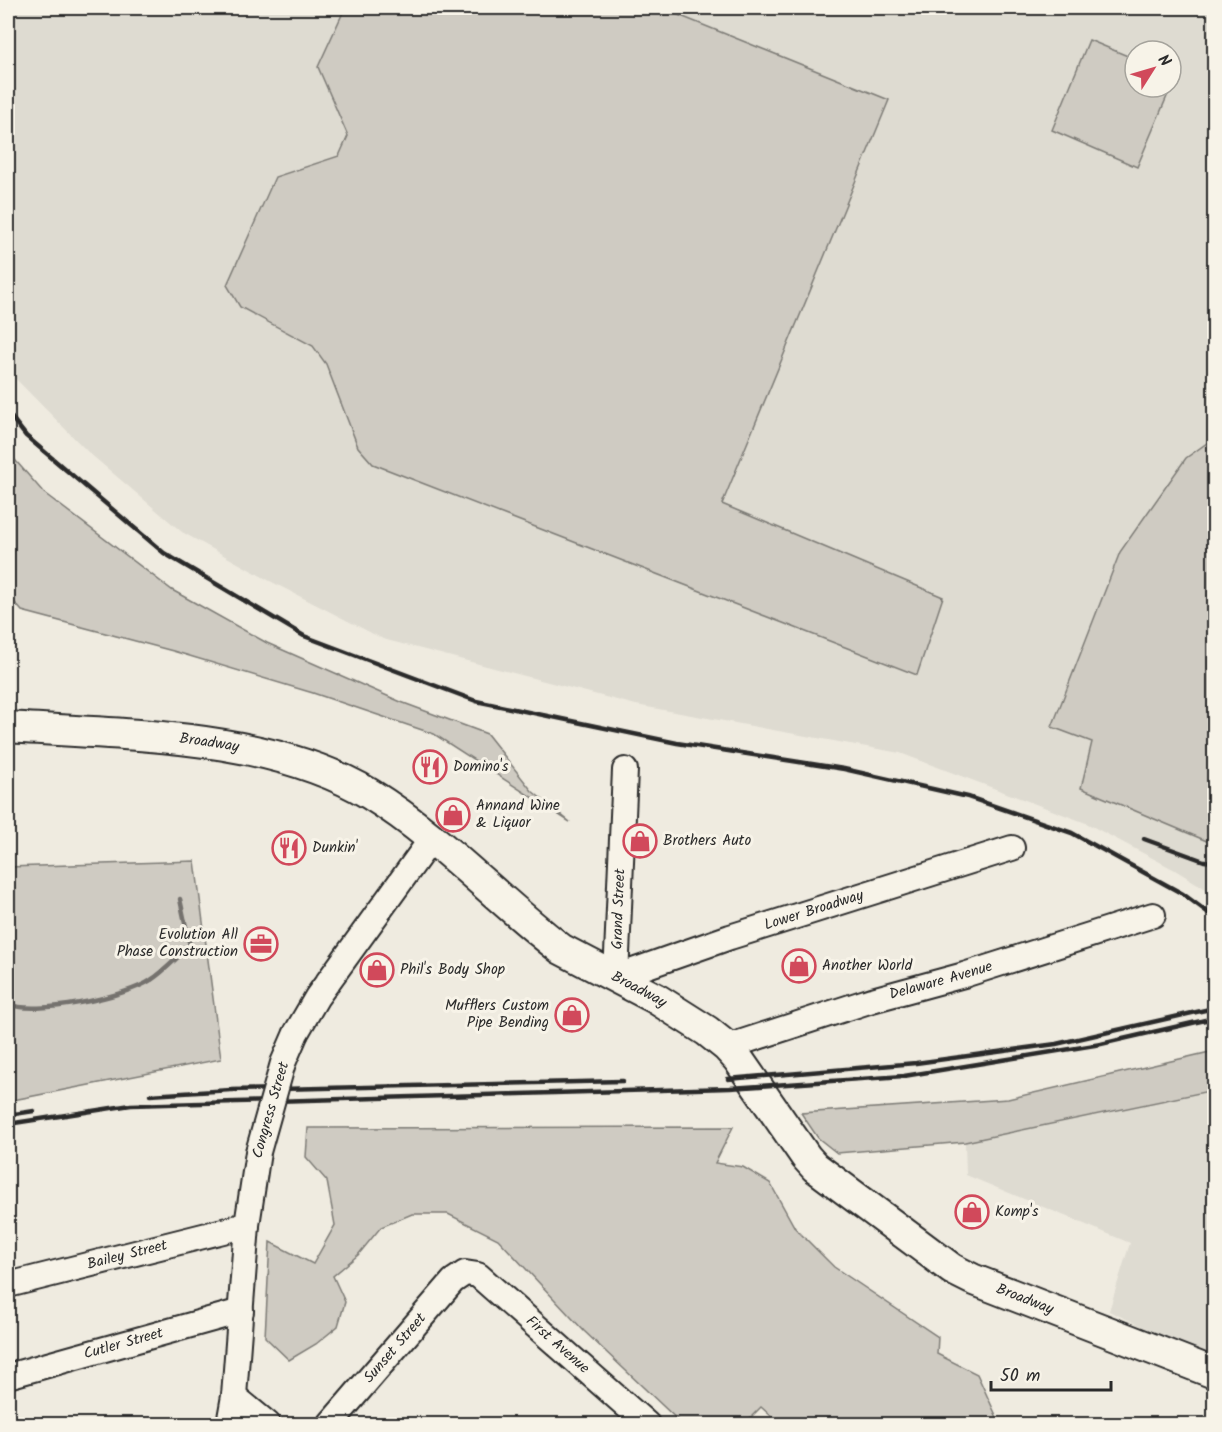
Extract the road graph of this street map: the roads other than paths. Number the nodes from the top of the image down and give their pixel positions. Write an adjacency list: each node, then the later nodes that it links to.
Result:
1 (8, 727): 3 (main road, Broadway)
2 (625, 770): 6 (street, Grand Street)
3 (432, 838): 6 (main road, Broadway); 8 (street, Congress Street, bridge)
4 (1012, 848): 6 (street, Lower Broadway)
5 (1153, 915): 7 (street, Delaware Avenue)
6 (616, 977): 7 (main road, Broadway)
7 (727, 1047): 12 (main road, Broadway)
8 (247, 1225): 10 (street, Bailey Street); 11 (street, Congress Street)
9 (465, 1273): 17 (street, Sunset Street); 18 (street, First Avenue)
10 (8, 1285)
11 (241, 1311): 13 (street, Cutler Street); 14 (street, Congress Street)
12 (1215, 1372)
13 (8, 1376)
14 (234, 1395): 15 (street, Congress Street); 16 (street)
15 (229, 1425)
16 (268, 1425)
17 (330, 1425)
18 (647, 1425)

